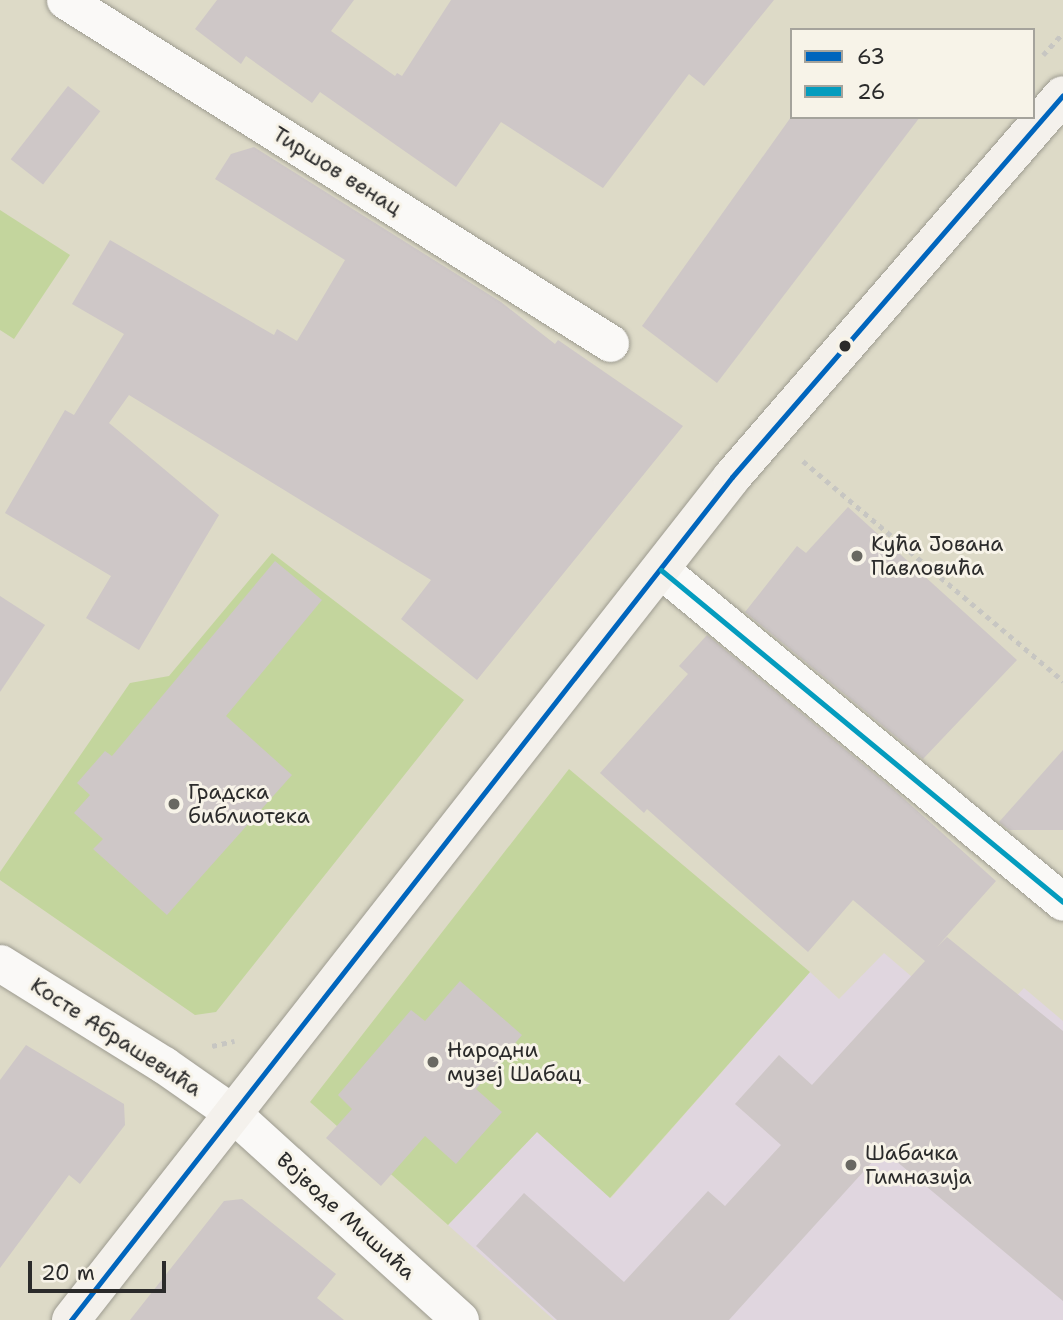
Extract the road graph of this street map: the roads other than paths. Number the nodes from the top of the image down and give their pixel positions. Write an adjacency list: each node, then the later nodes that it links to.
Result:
1 (65, 0): 3 (street, Тиршов венац)
2 (1063, 94): 4 (main road)
3 (610, 343)
4 (661, 570): 5 (street); 7 (main road)
5 (1063, 902)
6 (0, 963): 7 (street, Косте Абрашевића)
7 (231, 1112): 8 (main road); 9 (street, Војводе Мишића)
8 (71, 1320)
9 (460, 1320)

